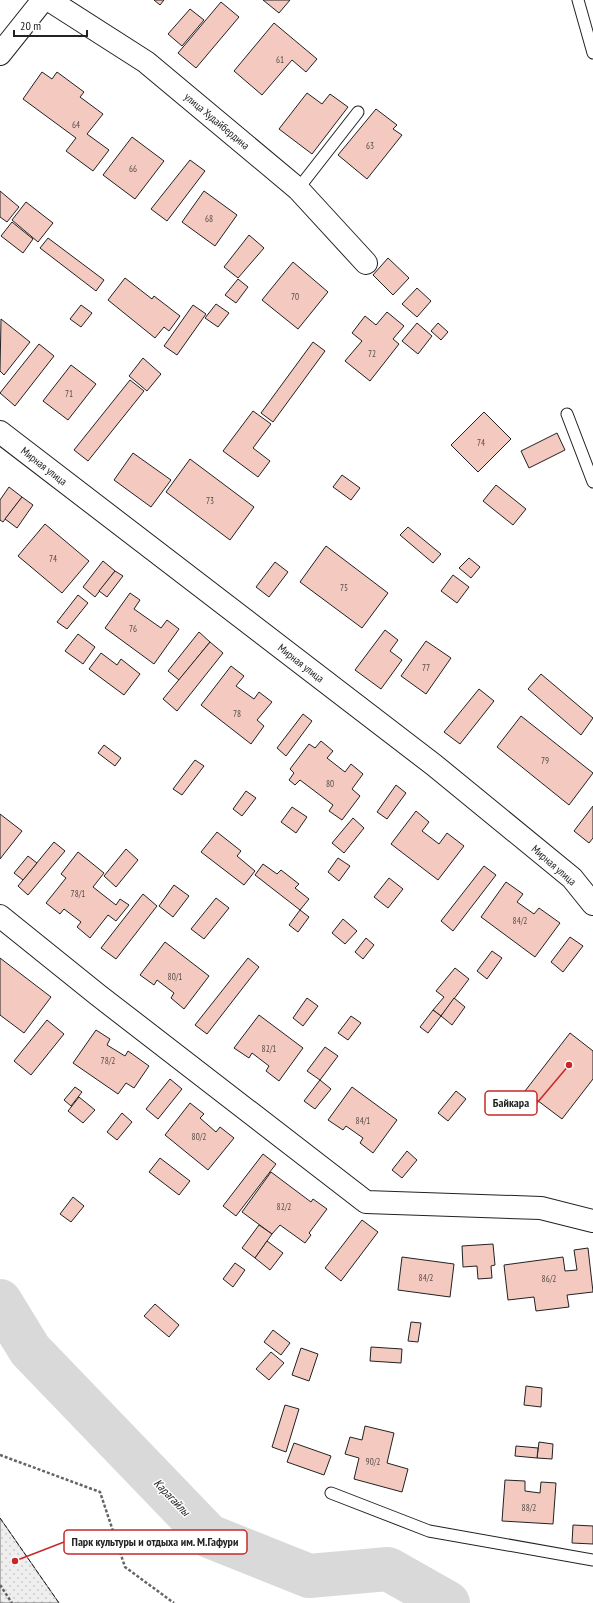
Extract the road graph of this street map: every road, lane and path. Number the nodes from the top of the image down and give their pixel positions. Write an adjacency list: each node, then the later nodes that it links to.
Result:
1 (43, 0): 4 (street)
2 (49, 0): 7 (street, улица Худайбердина)
3 (578, 0): 5 (lane)
4 (0, 54)
5 (593, 54)
6 (358, 112): 7 (lane)
7 (298, 189): 8 (street, улица Худайбердина)
8 (366, 263)
9 (567, 414): 11 (lane)
10 (0, 432): 12 (street, Мирная улица)
11 (593, 482)
12 (593, 904)
13 (0, 916): 14 (street)
14 (593, 1221)
15 (0, 1455): 20 (path)
16 (331, 1493): 17 (lane)
17 (593, 1560)
18 (0, 1585): 19 (path)
19 (12, 1603)
20 (174, 1603)

